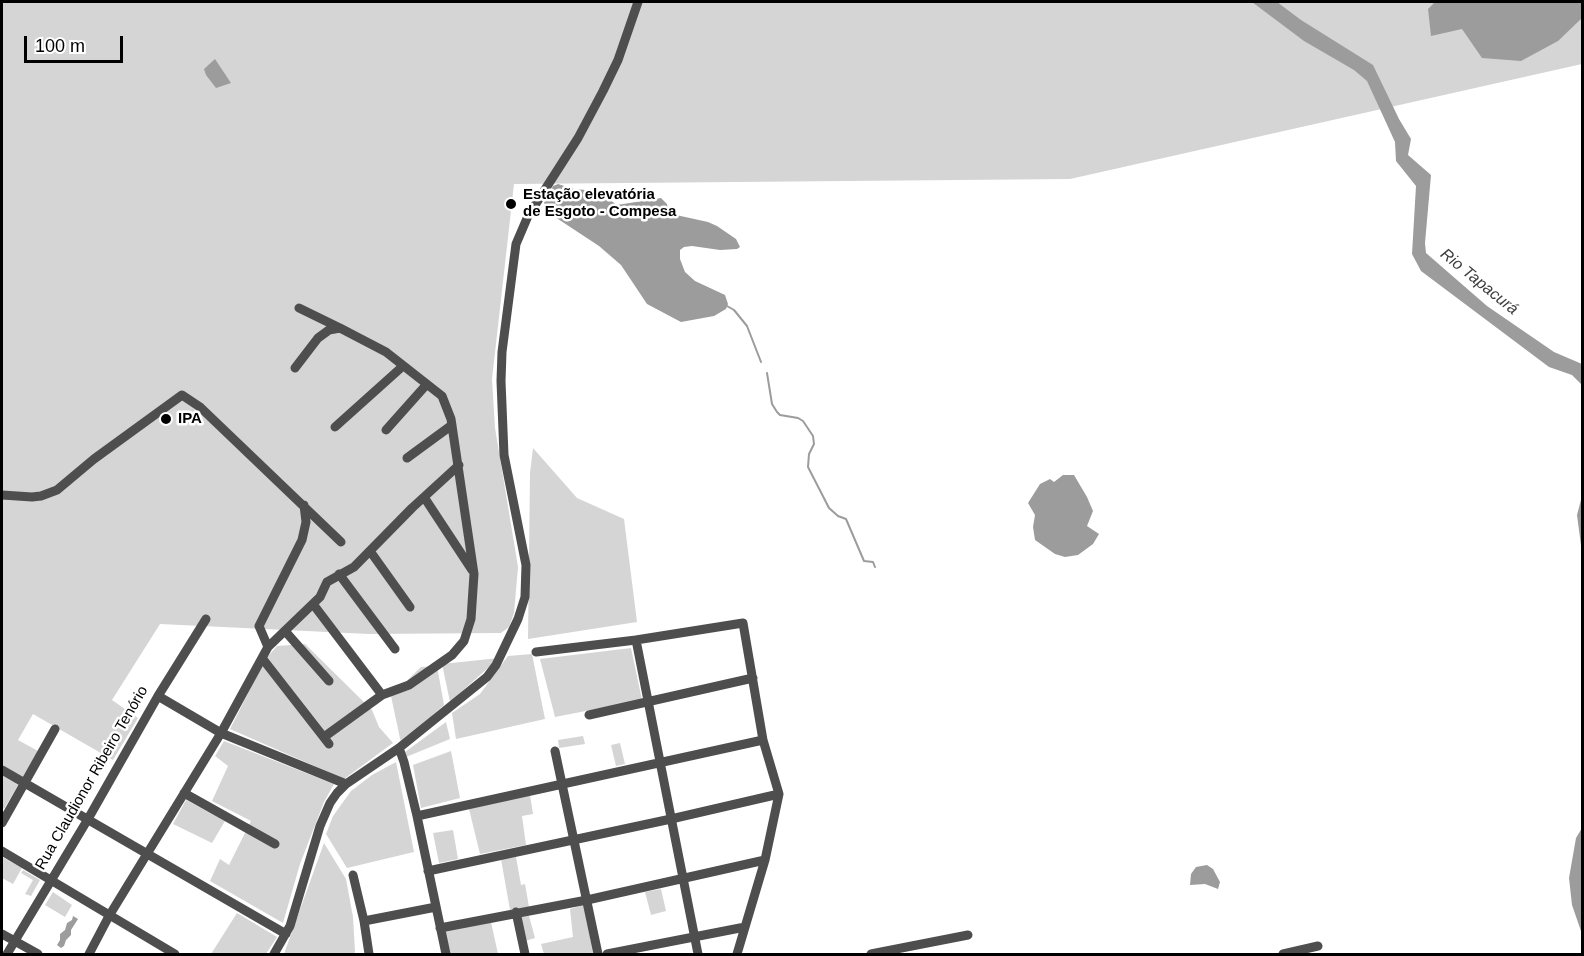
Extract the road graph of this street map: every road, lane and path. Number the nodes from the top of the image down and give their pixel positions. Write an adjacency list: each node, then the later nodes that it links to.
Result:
1 (637, 5): 37 (street)
2 (299, 308): 3 (street)
3 (340, 328): 4 (street); 5 (street)
4 (403, 366): 6 (street); 8 (street)
5 (295, 368)
6 (427, 384): 7 (street); 9 (street)
7 (452, 425): 10 (street); 11 (street)
8 (335, 427)
9 (386, 430)
10 (407, 458)
11 (459, 465): 13 (street); 18 (street)
12 (2, 495): 14 (street)
13 (424, 497): 16 (street); 18 (street)
14 (304, 505): 15 (street); 24 (street)
15 (341, 542)
16 (370, 551): 17 (street); 20 (street)
17 (339, 574): 19 (street); 25 (street)
18 (474, 574): 30 (street)
19 (313, 604): 22 (street); 30 (street)
20 (410, 607)
21 (206, 619): 31 (street, Rua Claudionor Ribeiro Tenório)
22 (285, 631): 24 (street); 29 (street)
23 (636, 640): 26 (street); 28 (street); 32 (street)
24 (268, 646): 27 (street)
25 (395, 649)
26 (536, 652)
27 (262, 658): 30 (street); 35 (street)
28 (753, 678): 32 (street); 36 (street)
29 (329, 681)
30 (382, 695)
31 (158, 696): 35 (street); 47 (street, Rua Claudionor Ribeiro Tenório)
32 (648, 703): 33 (street); 39 (street)
33 (589, 715)
34 (55, 729): 42 (street)
35 (221, 732): 43 (street); 44 (street)
36 (763, 740): 39 (street); 45 (street)
37 (399, 748): 43 (street); 46 (street)
38 (555, 751): 41 (street)
39 (661, 764): 41 (street); 48 (street)
40 (2, 770): 42 (street)
41 (562, 783): 46 (street); 50 (street)
42 (25, 784): 47 (street); 49 (street)
43 (346, 784): 67 (street)
44 (184, 793): 51 (street); 53 (street)
45 (779, 794): 48 (street); 54 (street)
46 (417, 816): 55 (street)
47 (88, 819): 53 (street); 58 (street, Rua Claudionor Ribeiro Tenório)
48 (671, 819): 50 (street); 57 (street)
49 (2, 823)
50 (575, 840): 55 (street); 59 (street)
51 (275, 844)
52 (2, 851): 58 (street)
53 (148, 854): 62 (street); 67 (street)
54 (765, 860): 57 (street); 64 (street)
55 (428, 871): 60 (street)
56 (353, 875): 63 (street)
57 (683, 878): 59 (street); 69 (street)
58 (50, 880): 62 (street); 70 (street, Rua Claudionor Ribeiro Tenório)
59 (587, 900): 61 (street); 80 (street)
60 (436, 907): 63 (street); 65 (street)
61 (516, 912): 65 (street); 79 (street)
62 (109, 916): 74 (street); 75 (street)
63 (364, 921): 77 (street)
64 (745, 927): 69 (street); 83 (street)
65 (440, 928): 78 (street)
66 (2, 934): 70 (street)
67 (286, 934): 76 (street)
68 (968, 934): 84 (street)
69 (694, 936): 81 (street); 82 (street)
70 (15, 941): 72 (street, Rua Claudionor Ribeiro Tenório); 73 (street)
71 (1318, 946): 85 (street)
72 (7, 954)
73 (38, 954)
74 (89, 954)
75 (175, 954)
76 (274, 954)
77 (369, 954)
78 (446, 954)
79 (525, 954)
80 (598, 954)
81 (607, 954)
82 (698, 954)
83 (738, 954)
84 (871, 954)
85 (1283, 954)

